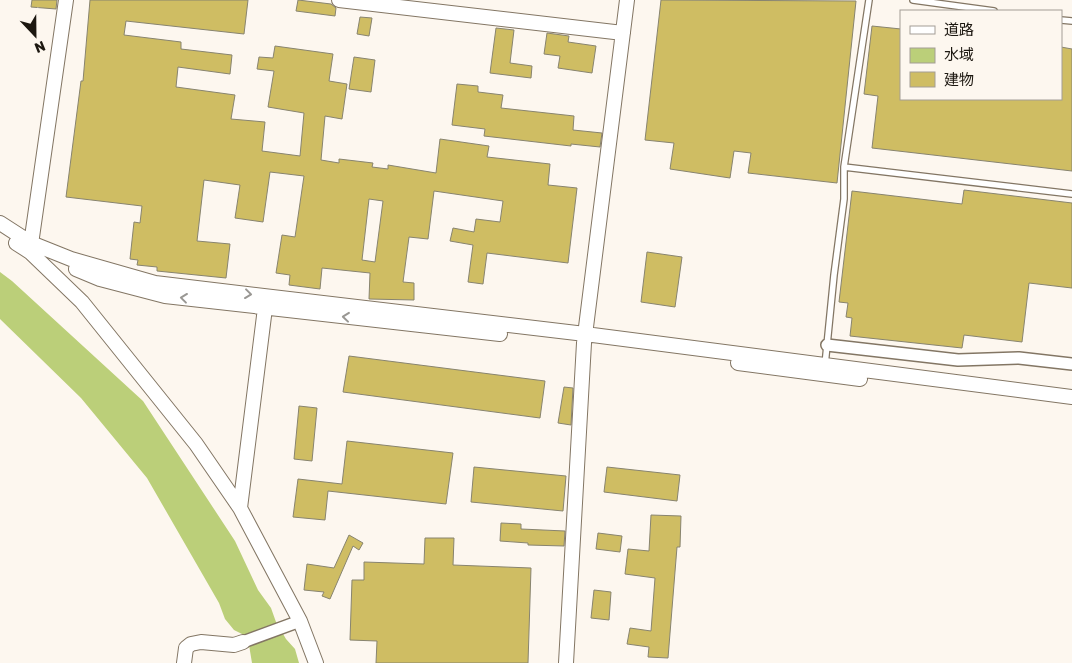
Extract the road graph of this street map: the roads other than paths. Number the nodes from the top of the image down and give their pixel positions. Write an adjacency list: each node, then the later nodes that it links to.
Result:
1 (66, 0): 12 (street)
2 (339, 0): 7 (street)
3 (627, 0): 7 (street)
4 (869, 0): 8 (lane)
5 (913, 0): 6 (lane)
6 (987, 10)
7 (623, 33): 14 (street)
8 (844, 167): 9 (lane); 15 (lane)
9 (1072, 194)
10 (0, 222): 12 (street)
11 (0, 233): 12 (street)
12 (31, 248): 13 (street, one-way to 12); 14 (street, one-way to 14); 20 (street)
13 (265, 308): 14 (street, one-way to 13); 20 (street)
14 (585, 338): 17 (street); 25 (street)
15 (827, 345): 16 (street); 17 (lane)
16 (1072, 364)
17 (825, 370): 18 (street); 19 (street)
18 (1072, 397)
19 (1072, 403)
20 (240, 508): 21 (street)
21 (293, 624): 22 (street); 24 (street)
22 (243, 642): 23 (street)
23 (184, 663)
24 (316, 663)
25 (566, 663)

